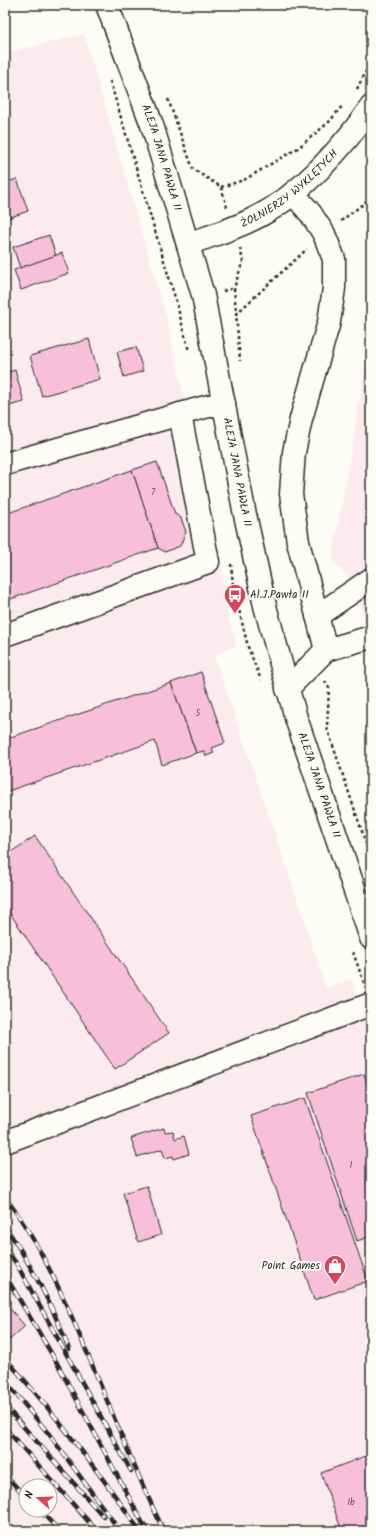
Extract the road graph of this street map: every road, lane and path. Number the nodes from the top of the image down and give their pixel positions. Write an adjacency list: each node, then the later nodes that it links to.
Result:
1 (110, 12): 12 (main road, ALEJA JANA PAWŁA II)
2 (371, 61): 3 (path)
3 (352, 94)
4 (167, 97): 7 (path)
5 (348, 100): 7 (path)
6 (371, 107): 8 (main road, ŻOŁNIERZY WYKLĘTYCH)
7 (221, 187): 10 (path)
8 (293, 193): 10 (main road, ŻOŁNIERZY WYKLĘTYCH); 11 (main road)
9 (371, 198): 11 (path)
10 (234, 228): 12 (main road, ŻOŁNIERZY WYKLĘTYCH); 13 (path)
11 (324, 234): 13 (path); 19 (main road)
12 (188, 244): 15 (main road, ALEJA JANA PAWŁA II)
13 (236, 314): 14 (path)
14 (240, 364)
15 (224, 403): 16 (main road); 23 (main road, ALEJA JANA PAWŁA II)
16 (180, 414): 17 (main road); 20 (main road)
17 (5, 464)
18 (371, 578): 19 (main road)
19 (317, 616): 22 (main road)
20 (5, 635)
21 (371, 636): 22 (main road)
22 (320, 655): 23 (main road); 24 (path)
23 (287, 689): 25 (main road, ALEJA JANA PAWŁA II)
24 (371, 858)
25 (371, 938)
26 (371, 1004): 27 (main road)
27 (5, 1142)

